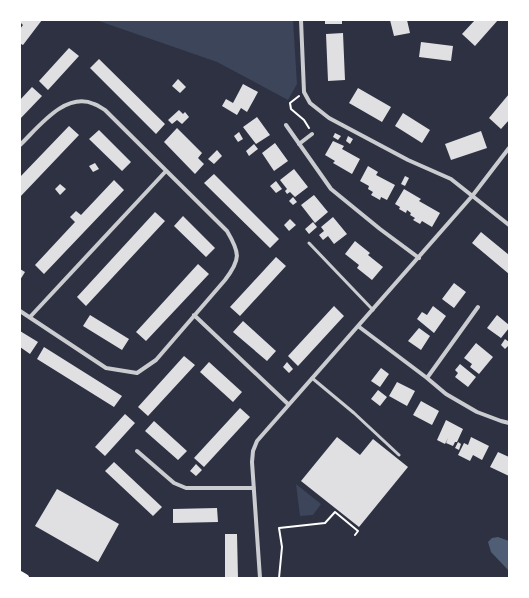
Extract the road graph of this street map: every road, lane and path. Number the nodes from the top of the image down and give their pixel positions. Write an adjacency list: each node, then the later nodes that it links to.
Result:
1 (301, 20): 2 (street)
2 (304, 92): 4 (path); 9 (street)
3 (286, 125): 5 (street)
4 (312, 134): 5 (street)
5 (299, 144): 12 (street)
6 (20, 145): 8 (street)
7 (509, 148): 9 (street)
8 (166, 171): 16 (street); 17 (street)
9 (473, 195): 10 (street); 12 (street)
10 (509, 225)
11 (308, 243): 14 (lane)
12 (419, 258): 14 (street)
13 (478, 307): 20 (street)
14 (373, 310): 18 (street)
15 (20, 311): 17 (street)
16 (194, 315): 17 (street); 21 (street)
17 (30, 317)
18 (358, 326): 19 (street); 20 (street)
19 (312, 378): 21 (street); 24 (lane)
20 (427, 378): 22 (street)
21 (288, 404): 25 (street)
22 (509, 423)
23 (137, 451): 25 (street)
24 (399, 455)
25 (254, 488): 29 (street)
26 (355, 535): 30 (path)
27 (20, 575): 28 (main road)
28 (25, 578)
29 (260, 578)
30 (279, 578)

